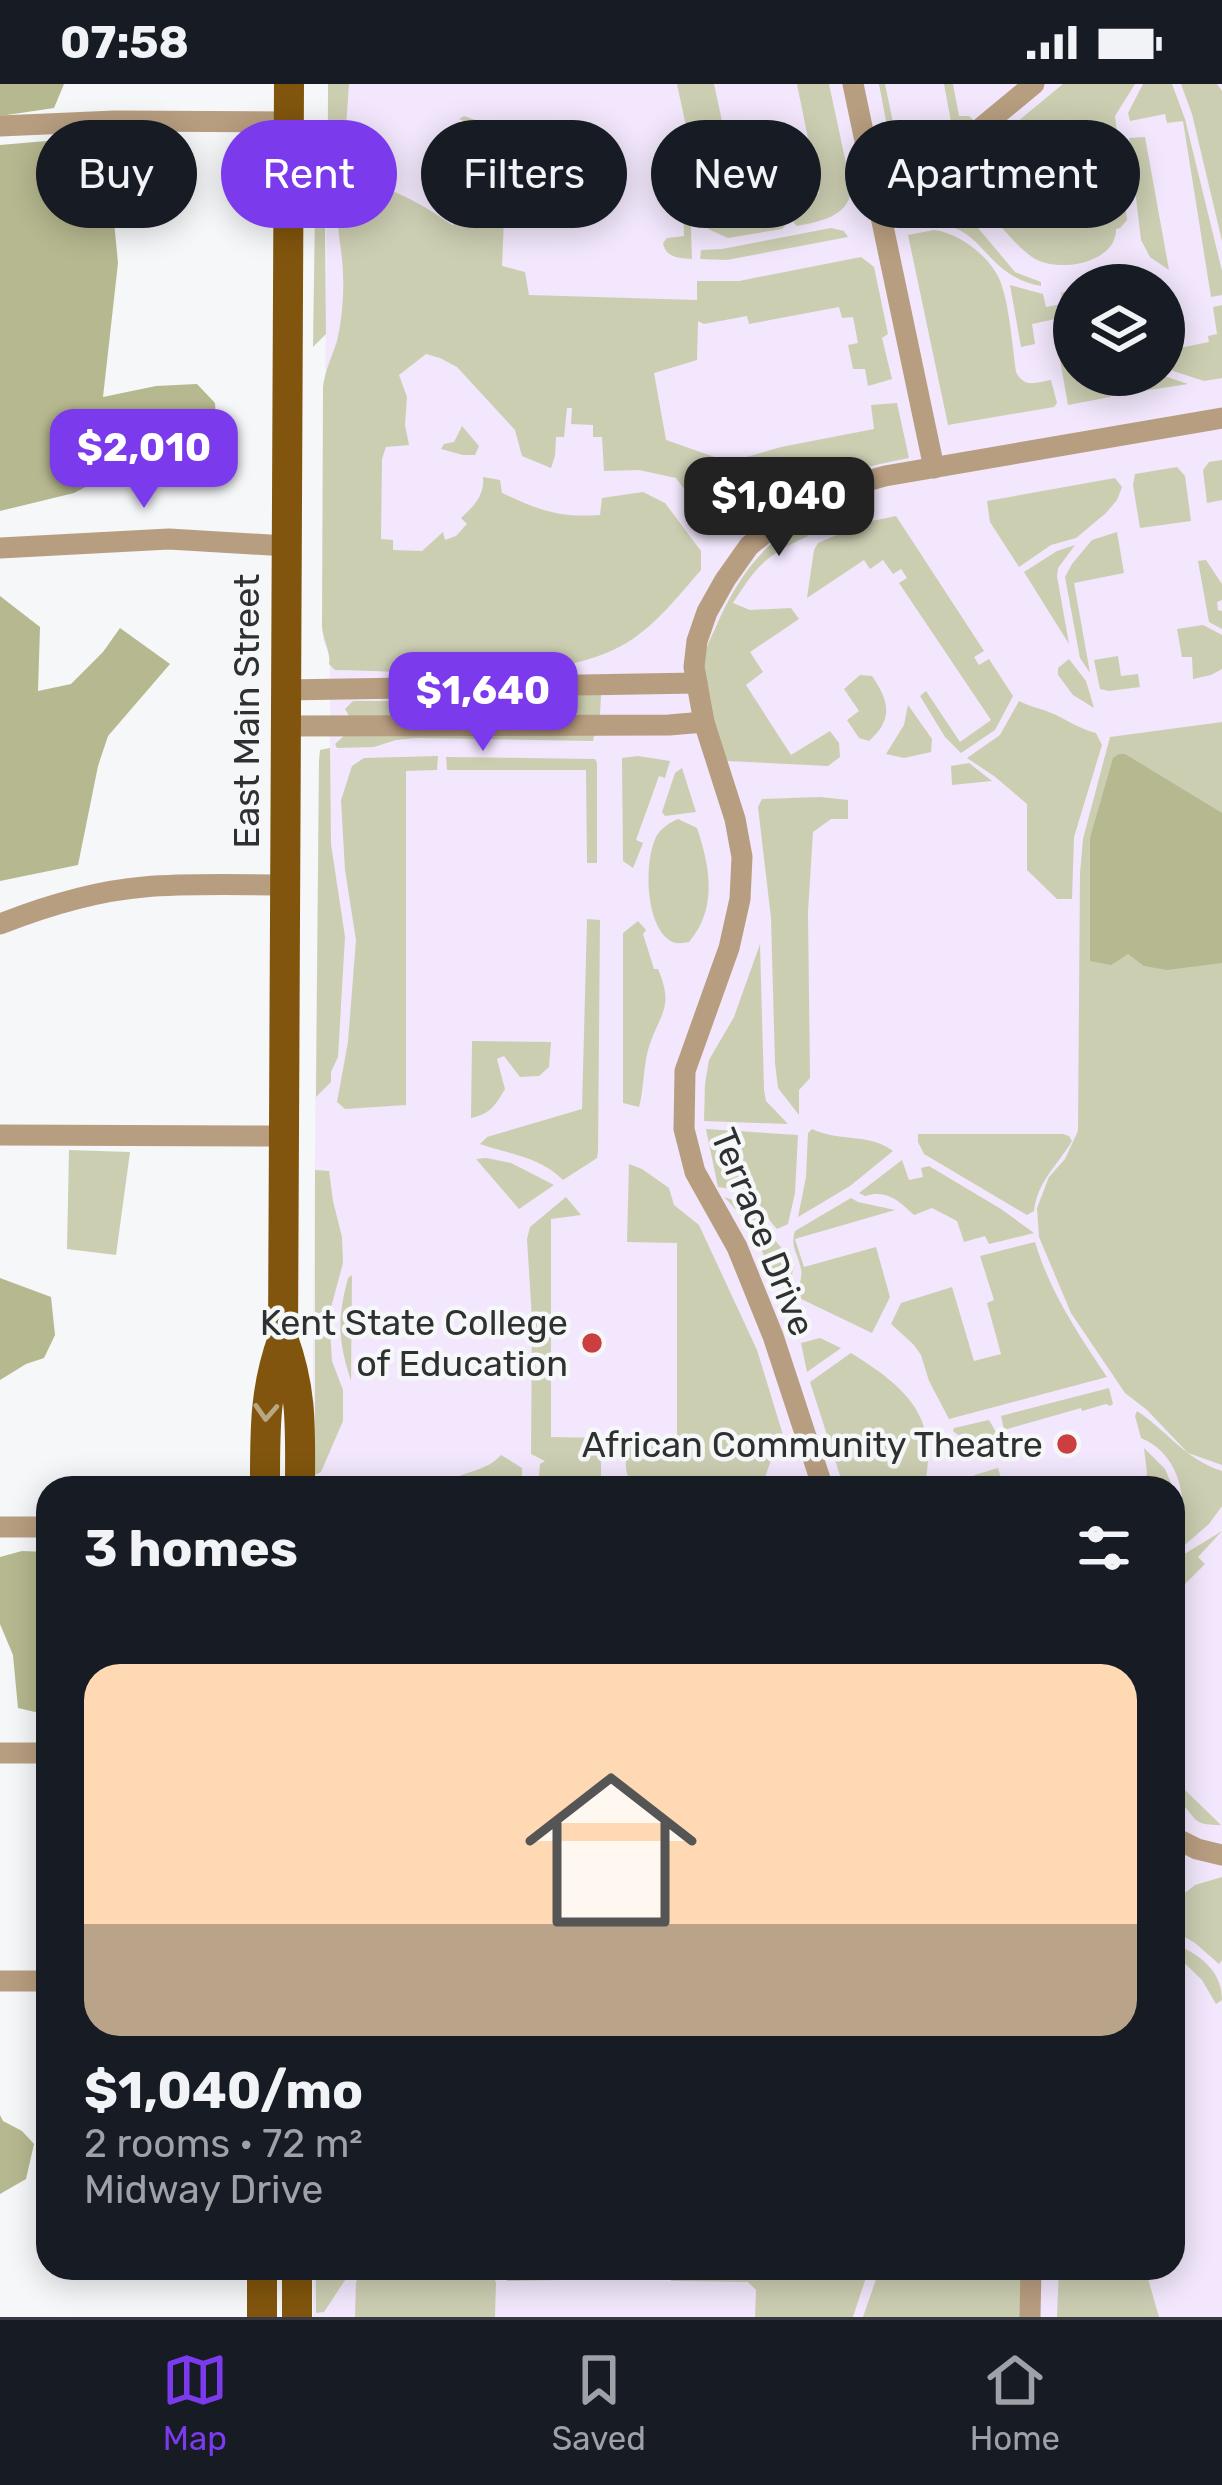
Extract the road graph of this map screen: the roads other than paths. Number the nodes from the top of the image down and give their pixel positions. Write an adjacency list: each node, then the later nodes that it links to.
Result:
1 (289, 84): 4 (main road, East Main Street)
2 (853, 84): 5 (street)
3 (1034, 84): 6 (street)
4 (289, 120)
5 (861, 120)
6 (990, 120)
7 (221, 122): 8 (street)
8 (0, 126)
9 (288, 228): 13 (main road, East Main Street)
10 (883, 228): 12 (street)
11 (1222, 418): 12 (street, Terrace Drive)
12 (934, 468): 15 (street, Terrace Drive)
13 (286, 546): 14 (street); 16 (main road, East Main Street)
14 (0, 548)
15 (697, 683): 16 (street); 17 (street, Terrace Drive)
16 (285, 690): 18 (main road, East Main Street)
17 (704, 722): 18 (street); 26 (street, Terrace Drive)
18 (285, 726): 19 (main road, East Main Street)
19 (284, 885): 20 (street); 22 (main road, East Main Street)
20 (0, 924)
21 (0, 1136): 22 (street)
22 (284, 1136): 23 (main road, East Main Street)
23 (283, 1338): 24 (main road, East Main Street, one-way to 24); 25 (main road, East Main Street)
24 (265, 1476)
25 (300, 1476)
26 (819, 1476)
27 (0, 1527): 28 (street)
28 (36, 1528)
29 (0, 1753): 30 (street)
30 (36, 1754)
31 (1185, 1843): 32 (street)
32 (1222, 1855)
33 (0, 1981): 34 (street)
34 (36, 1981)
35 (262, 2280): 38 (main road)
36 (297, 2280): 39 (main road)
37 (1031, 2280): 40 (street)
38 (262, 2317)
39 (298, 2317)
40 (1030, 2317)

